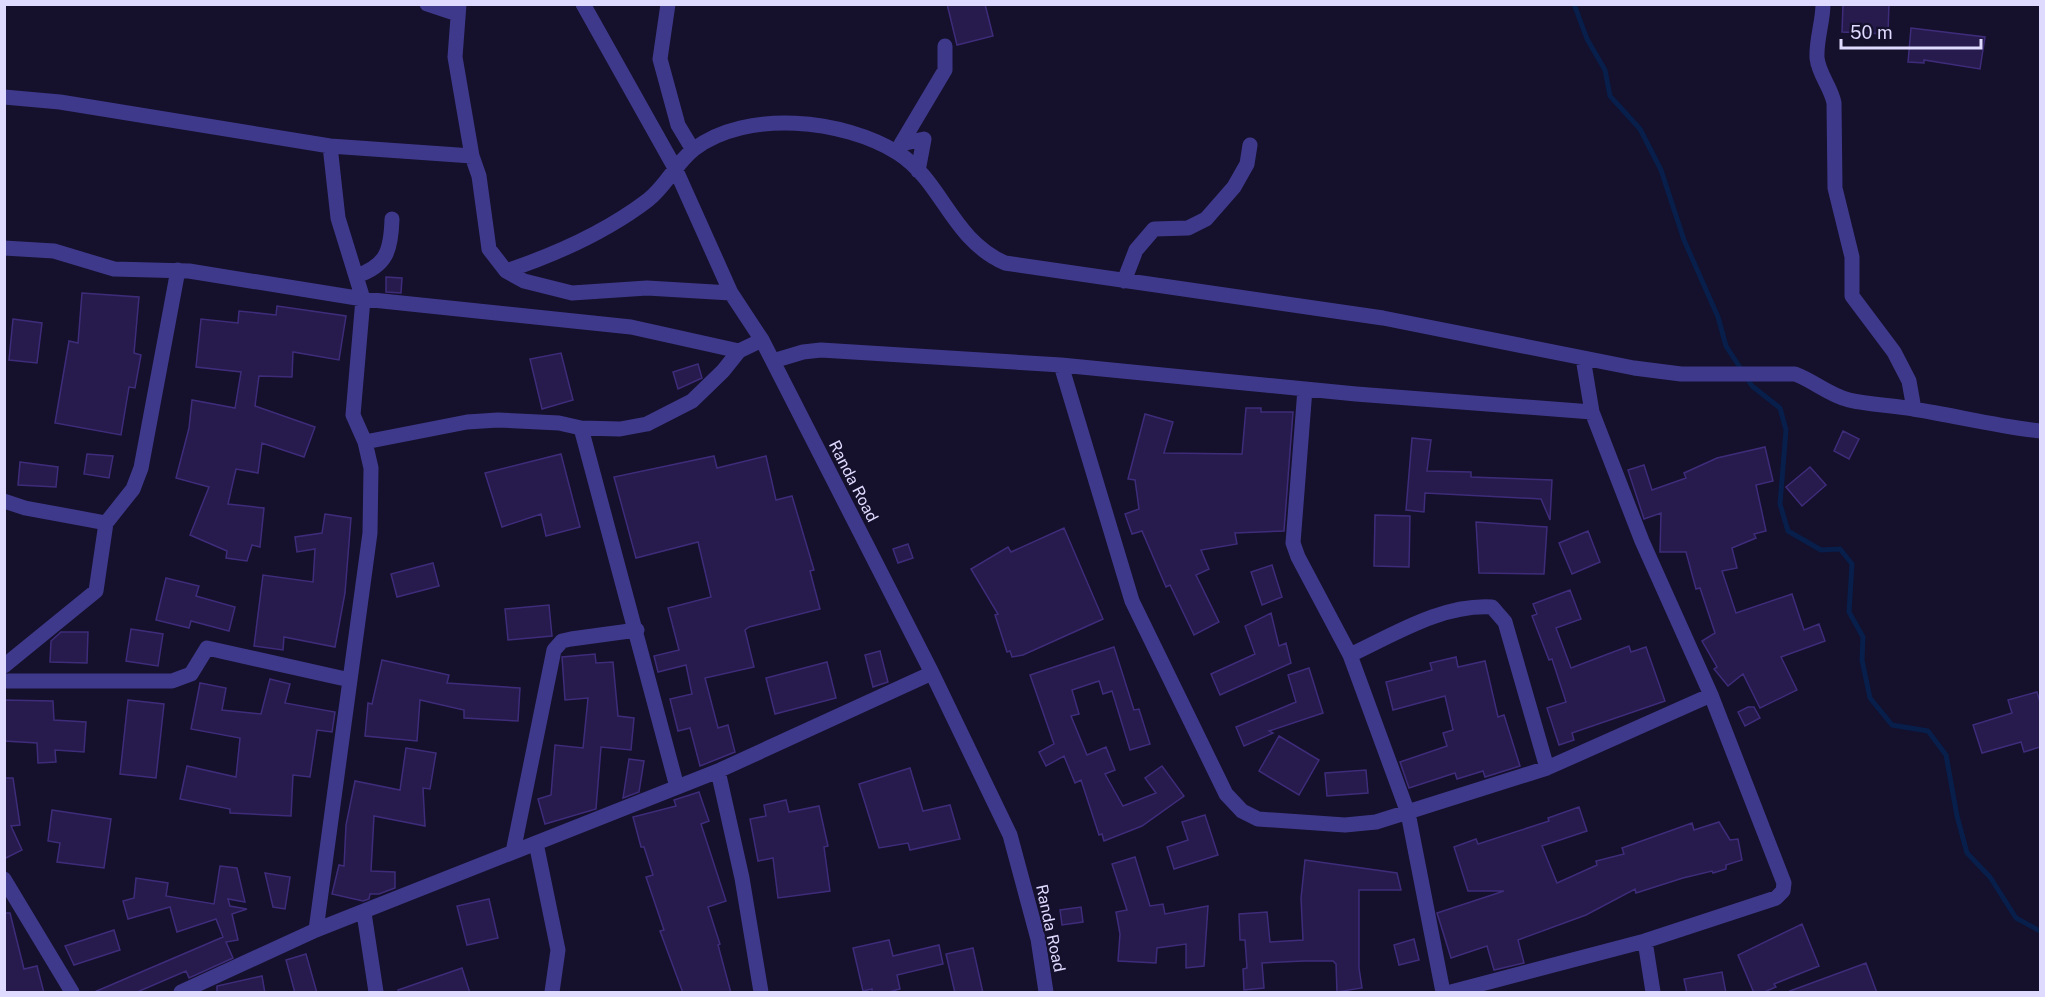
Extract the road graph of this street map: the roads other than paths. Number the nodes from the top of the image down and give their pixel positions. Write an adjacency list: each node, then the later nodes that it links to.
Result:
1 (427, 4): 5 (street)
2 (583, 4): 12 (street, Randa Road)
3 (668, 4): 10 (street)
4 (1823, 4): 28 (street)
5 (458, 9): 11 (street)
6 (945, 46): 13 (street)
7 (4, 97): 9 (street)
8 (1250, 145): 19 (street)
9 (330, 146): 11 (street); 18 (street)
10 (693, 150): 12 (street); 13 (street)
11 (472, 156): 17 (street)
12 (675, 168): 17 (street); 20 (street, Randa Road)
13 (918, 171): 19 (street)
14 (392, 219): 18 (street)
15 (4, 248): 16 (street)
16 (178, 270): 21 (street); 34 (street)
17 (506, 271): 20 (street)
18 (356, 276): 21 (street)
19 (1124, 280): 24 (street)
20 (731, 293): 22 (street, Randa Road)
21 (363, 299): 23 (street); 32 (street)
22 (762, 340): 23 (street); 25 (street, Randa Road)
23 (739, 351): 30 (street)
24 (1582, 358): 28 (street); 29 (street)
25 (773, 361): 26 (street); 38 (street, Randa Road)
26 (1061, 365): 27 (street); 45 (street)
27 (1305, 389): 29 (street); 36 (street)
28 (1914, 409): 31 (street)
29 (1592, 412): 41 (street)
30 (581, 428): 32 (street); 35 (street)
31 (2040, 431)
32 (365, 442): 39 (street)
33 (4, 501): 34 (street)
34 (106, 523): 37 (street)
35 (637, 630): 44 (street); 47 (street)
36 (1350, 654): 42 (street); 45 (street)
37 (4, 666)
38 (932, 673): 43 (street); 57 (street, Randa Road)
39 (350, 680): 40 (street); 50 (street)
40 (4, 681)
41 (1711, 695): 42 (street); 51 (street)
42 (1547, 768): 45 (street)
43 (718, 771): 44 (street); 56 (street)
44 (677, 787): 46 (street)
45 (1408, 813): 58 (street)
46 (536, 843): 47 (street); 55 (street)
47 (513, 852): 49 (street)
48 (4, 879): 52 (street)
49 (364, 913): 50 (street); 54 (street)
50 (316, 930): 53 (street)
51 (1645, 941): 59 (street); 60 (street)
52 (72, 993)
53 (181, 993)
54 (376, 993)
55 (552, 993)
56 (761, 993)
57 (1046, 993)
58 (1443, 993)
59 (1451, 993)
60 (1653, 993)

